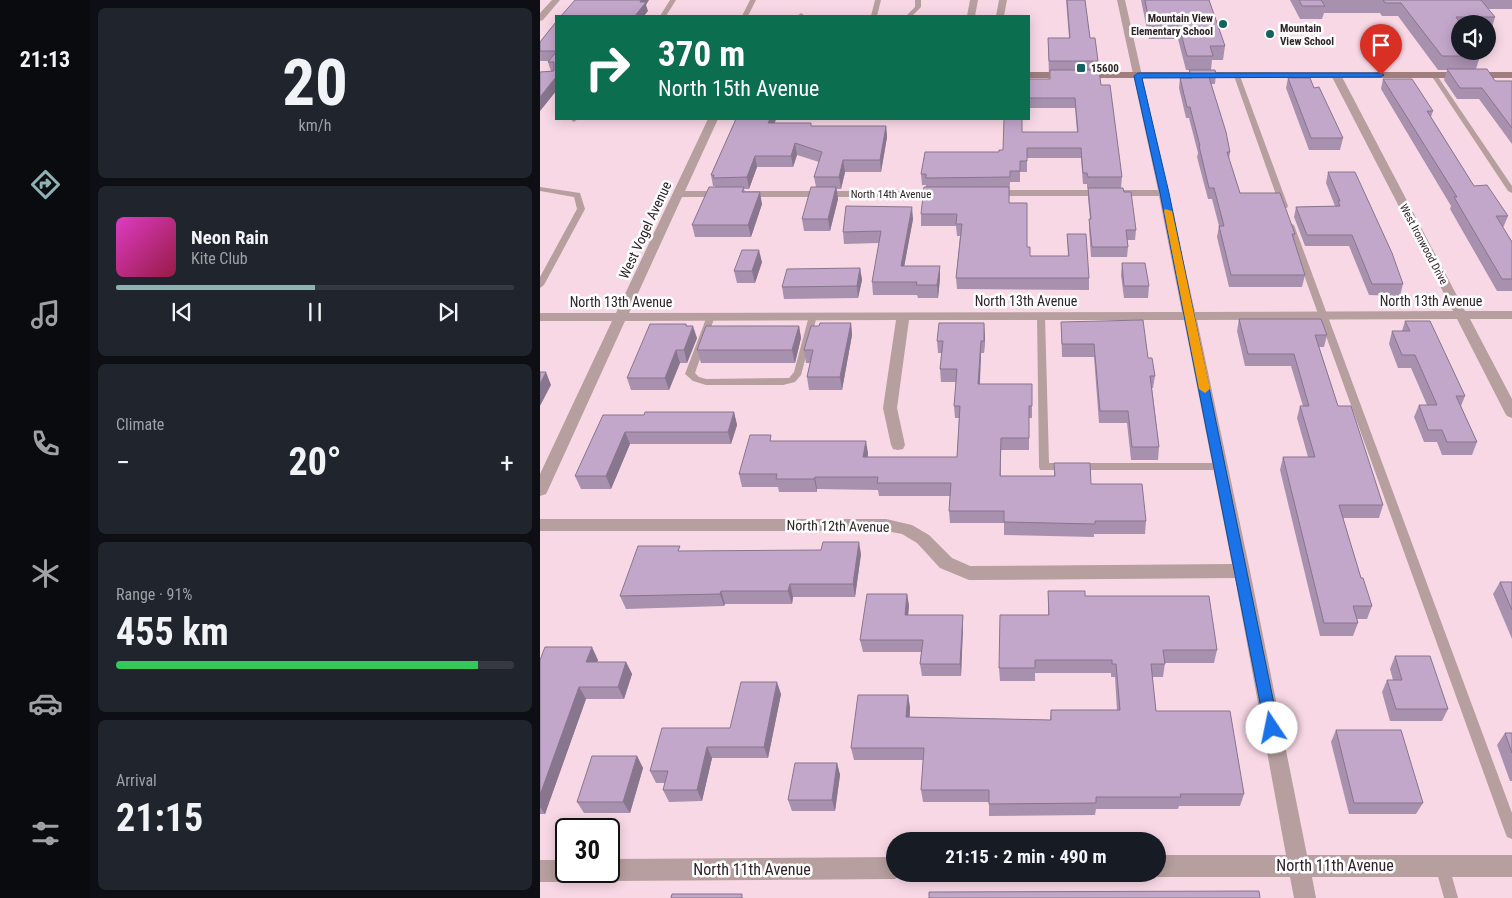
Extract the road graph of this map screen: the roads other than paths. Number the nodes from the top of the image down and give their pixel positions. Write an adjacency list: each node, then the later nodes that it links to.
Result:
1 (556, 0): 15 (street)
2 (673, 0): 9 (lane)
3 (753, 0): 10 (lane)
4 (878, 0): 11 (lane)
5 (918, 0): 12 (lane)
6 (974, 0): 13 (street)
7 (1003, 0): 14 (street)
8 (1121, 0): 19 (street)
9 (665, 15)
10 (746, 15)
11 (874, 15)
12 (909, 15)
13 (971, 15)
14 (1000, 15)
15 (540, 18)
16 (1434, 75): 17 (street); 21 (street); 24 (lane)
17 (1512, 75)
18 (1030, 76): 19 (street)
19 (1138, 76): 20 (street); 25 (street)
20 (1237, 76): 21 (street); 38 (lane)
21 (1336, 76): 30 (street, West Ironwood Drive)
22 (713, 120): 26 (street, West Vogel Avenue)
23 (540, 189): 29 (lane)
24 (1512, 191)
25 (1164, 193): 28 (street); 37 (street)
26 (678, 194): 27 (street, North 14th Avenue); 32 (street, West Vogel Avenue)
27 (955, 194)
28 (975, 194)
29 (540, 285)
30 (1461, 315): 31 (street, North 13th Avenue); 38 (street, North 13th Avenue); 40 (street, West Ironwood Drive)
31 (1512, 315)
32 (622, 316): 33 (street, North 13th Avenue); 39 (street, North 13th Avenue); 43 (street, West Vogel Avenue)
33 (711, 316): 34 (street, North 13th Avenue); 34 (lane)
34 (813, 316): 35 (street, North 13th Avenue)
35 (903, 316): 36 (street, North 13th Avenue); 41 (street)
36 (1041, 316): 37 (street, North 13th Avenue); 42 (lane)
37 (1189, 316): 38 (street, North 13th Avenue); 42 (street)
38 (1323, 316): 46 (lane)
39 (540, 317)
40 (1512, 413)
41 (898, 445)
42 (1220, 467): 45 (street)
43 (540, 490)
44 (540, 525): 45 (street, North 12th Avenue)
45 (1242, 571): 47 (street)
46 (1512, 832)
47 (1299, 865): 48 (street, North 11th Avenue); 49 (street, North 11th Avenue); 55 (street)
48 (1166, 866)
49 (1442, 866): 50 (street, North 11th Avenue); 56 (lane)
50 (1512, 866)
51 (886, 868): 53 (street, North 11th Avenue)
52 (555, 870): 54 (street)
53 (620, 870)
54 (540, 871)
55 (1305, 898)
56 (1451, 898)

